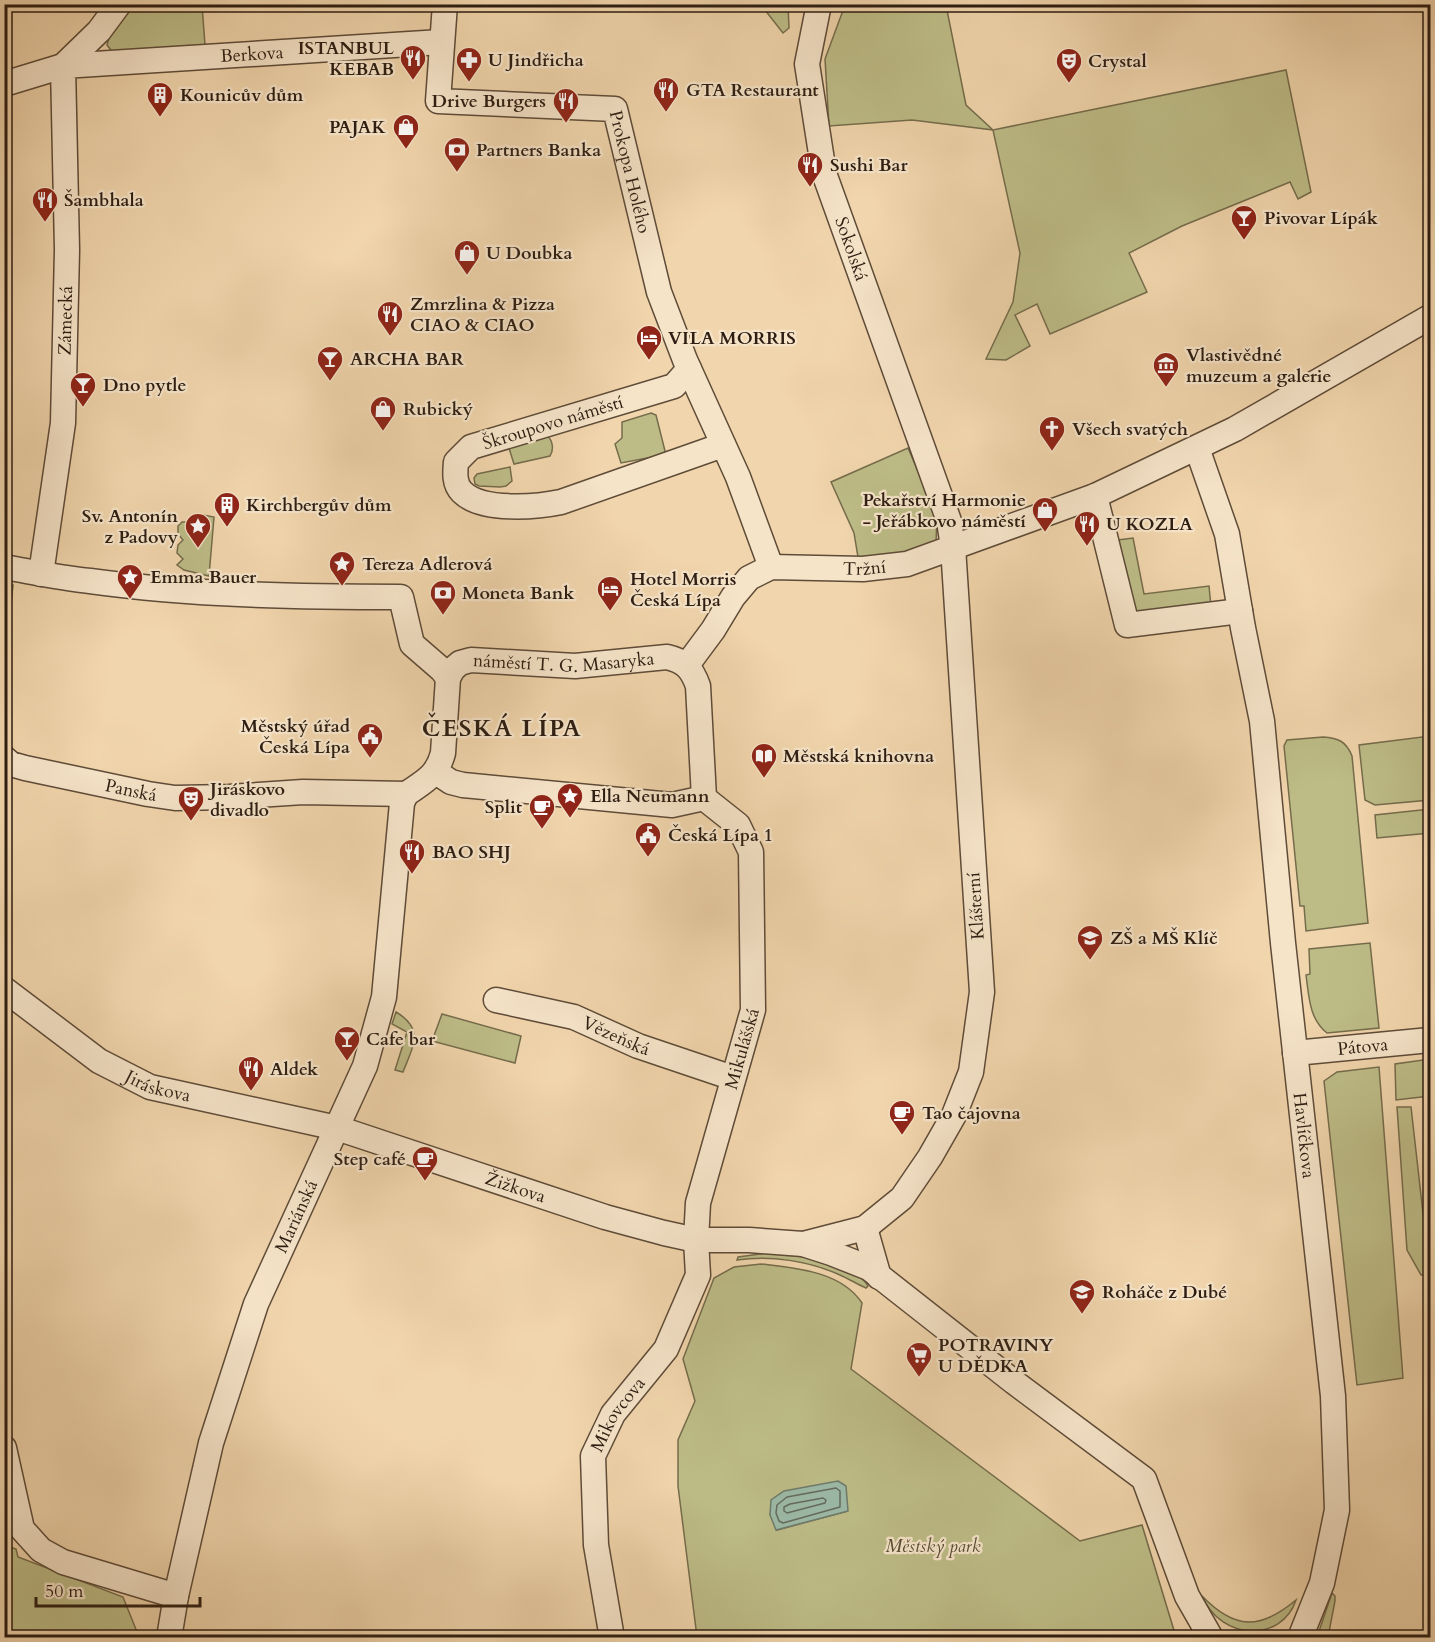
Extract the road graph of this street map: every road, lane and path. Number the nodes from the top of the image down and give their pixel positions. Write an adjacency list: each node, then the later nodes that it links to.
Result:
1 (119, 4): 5 (street)
2 (445, 4): 4 (street)
3 (819, 4): 12 (street, Sokolská)
4 (441, 42): 5 (street, Berkova); 8 (street, Prokopa Holého)
5 (63, 66): 6 (street); 15 (street, Zámecká)
6 (4, 84)
7 (1431, 317): 10 (street, Tržní)
8 (689, 369): 9 (street); 9 (street, Škroupovo náměstí)
9 (723, 445): 14 (street)
10 (1197, 448): 11 (street, Tržní); 16 (street, Havlíčkova)
11 (1095, 496): 12 (street, Tržní); 16 (street)
12 (953, 547): 14 (street, Tržní); 29 (street, Klášterní)
13 (4, 567): 15 (street)
14 (771, 567): 17 (street)
15 (41, 574): 18 (street, náměstí T. G. Masaryka)
16 (1241, 619): 26 (street, Havlíčkova)
17 (687, 665): 18 (street, náměstí T. G. Masaryka); 22 (street)
18 (448, 678): 20 (street, náměstí T. G. Masaryka)
19 (4, 758): 21 (street, Panská)
20 (436, 772): 21 (street); 22 (street)
21 (406, 794): 28 (street, Mariánská)
22 (704, 798): 27 (street, Mikulášská)
23 (4, 989): 28 (street, Jiráskova)
24 (496, 1000): 27 (street, Vězeňská)
25 (1431, 1040): 26 (street, Pátova)
26 (1295, 1053): 38 (street, Havlíčkova)
27 (734, 1078): 30 (street, Mikulášská)
28 (337, 1128): 30 (street, Žižkova); 34 (street, Mariánská)
29 (865, 1228): 31 (street, Klášterní); 32 (street)
30 (696, 1240): 31 (street); 36 (street, Mikovcova)
31 (803, 1244): 32 (street)
32 (879, 1277): 37 (street)
33 (4, 1448): 34 (street)
34 (176, 1596): 35 (street, Mariánská)
35 (170, 1638)
36 (612, 1638)
37 (1211, 1638)
38 (1300, 1638)

